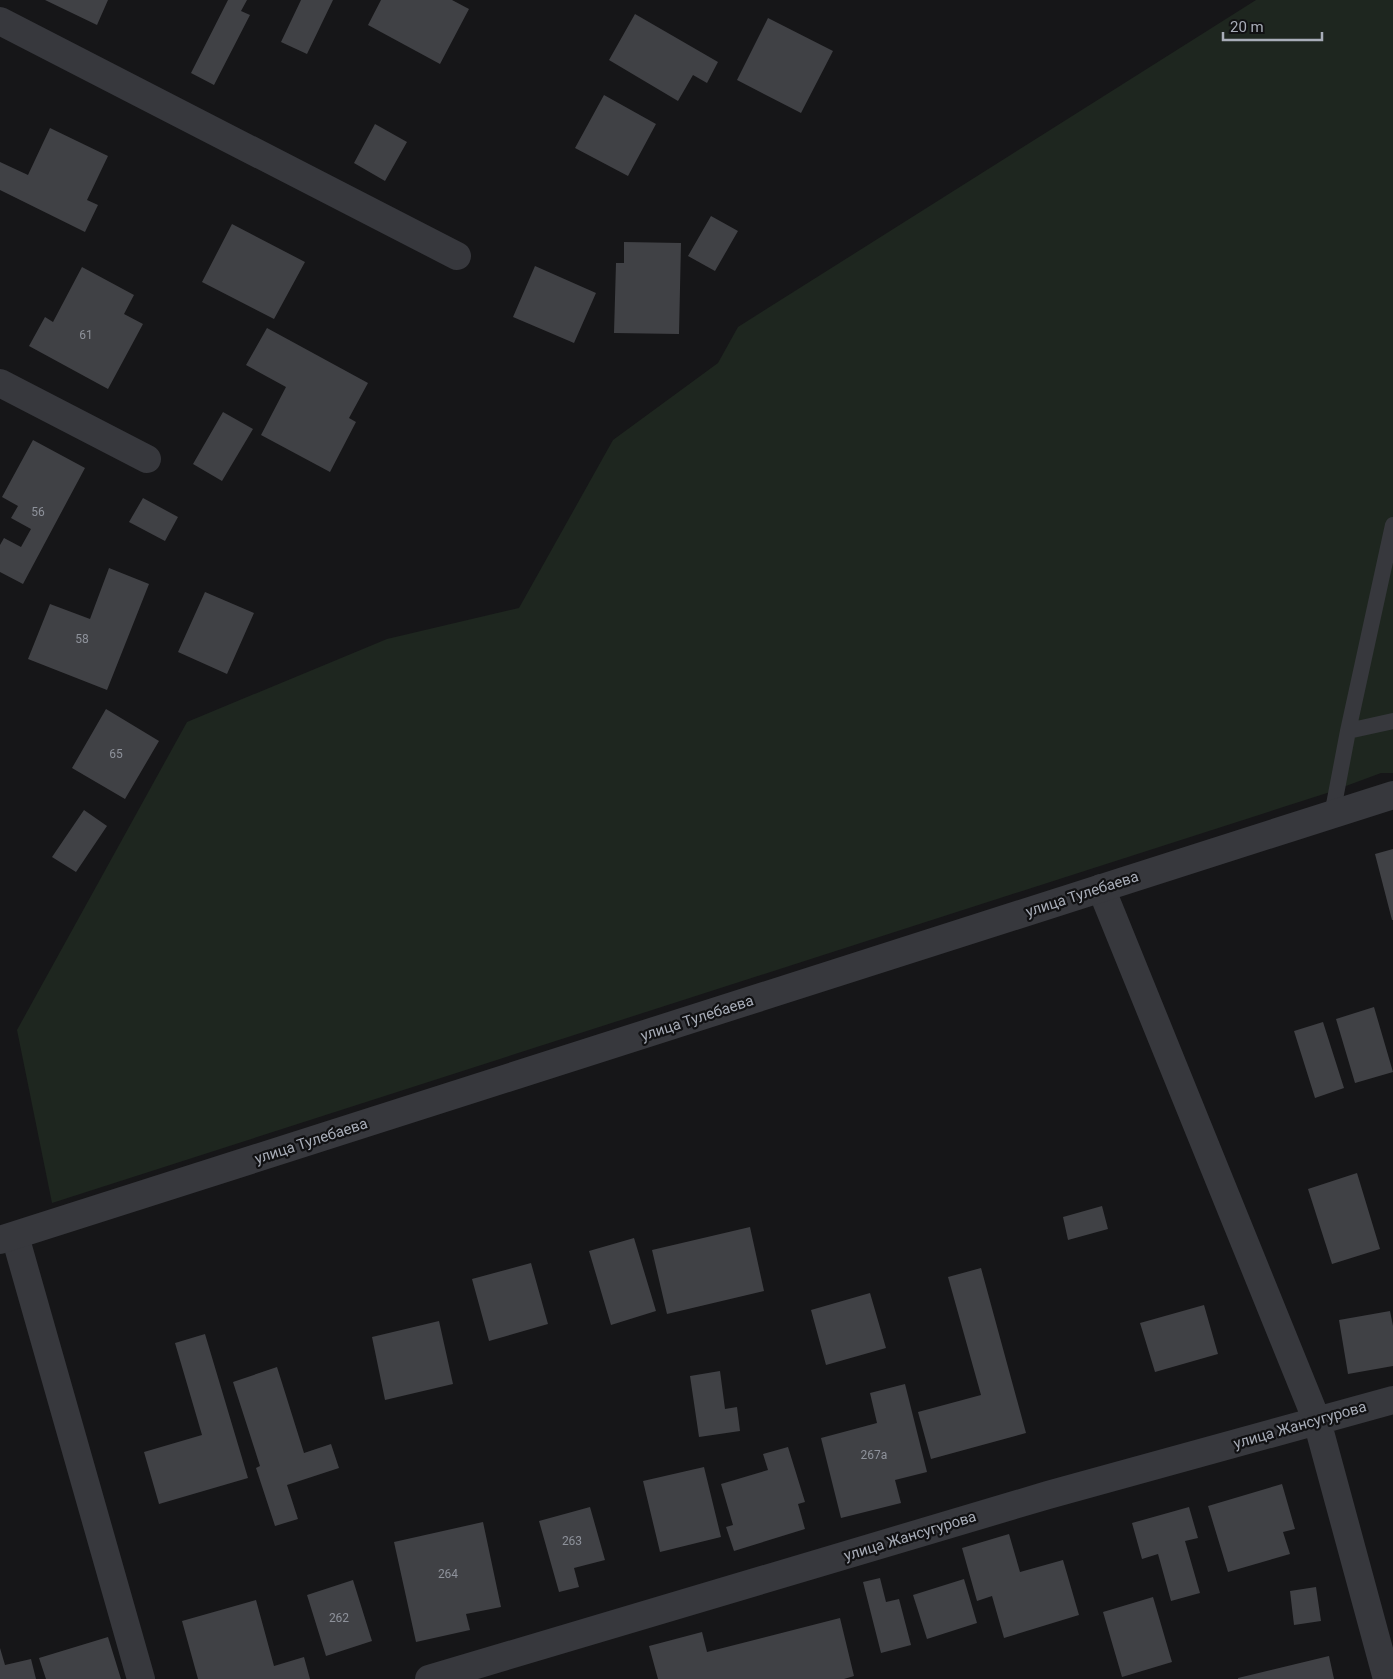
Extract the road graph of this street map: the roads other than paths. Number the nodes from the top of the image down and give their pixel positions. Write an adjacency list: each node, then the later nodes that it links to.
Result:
1 (0, 21): 2 (street)
2 (457, 256)
3 (0, 382): 4 (street)
4 (147, 459)
5 (1393, 525): 7 (lane)
6 (1393, 721): 7 (lane)
7 (1348, 731): 9 (lane)
8 (1393, 795): 9 (street, улица Тулебаева)
9 (1332, 815): 10 (street, улица Тулебаева)
10 (1101, 888): 11 (street, улица Тулебаева); 13 (street)
11 (7, 1238): 14 (street)
12 (1393, 1400): 13 (street, улица Жансугурова)
13 (1317, 1421): 15 (street, улица Жансугурова); 16 (street)
14 (141, 1679)
15 (429, 1679)
16 (1387, 1679)

